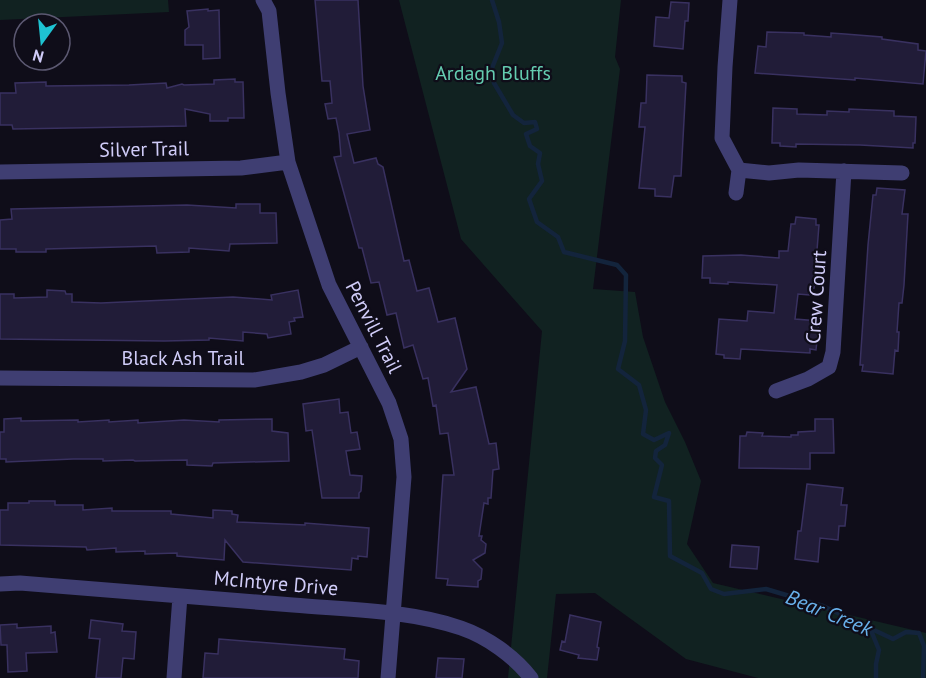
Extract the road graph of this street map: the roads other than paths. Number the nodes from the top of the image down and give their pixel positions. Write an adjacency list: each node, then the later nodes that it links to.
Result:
1 (263, 0): 3 (street, Penvill Trail)
2 (730, 0): 4 (street)
3 (288, 162): 6 (street, Silver Trail); 9 (street, Penvill Trail)
4 (739, 170): 5 (street); 8 (street)
5 (844, 171): 7 (street); 11 (street, Crew Court)
6 (0, 172)
7 (902, 173)
8 (736, 194)
9 (361, 347): 10 (street, Black Ash Trail); 14 (street, Penvill Trail)
10 (0, 378)
11 (776, 390)
12 (0, 584): 13 (street, McIntyre Drive)
13 (180, 596): 14 (street, McIntyre Drive); 15 (street)
14 (392, 614): 16 (street, Penvill Trail); 17 (street, McIntyre Drive)
15 (174, 678)
16 (388, 678)
17 (531, 678)

